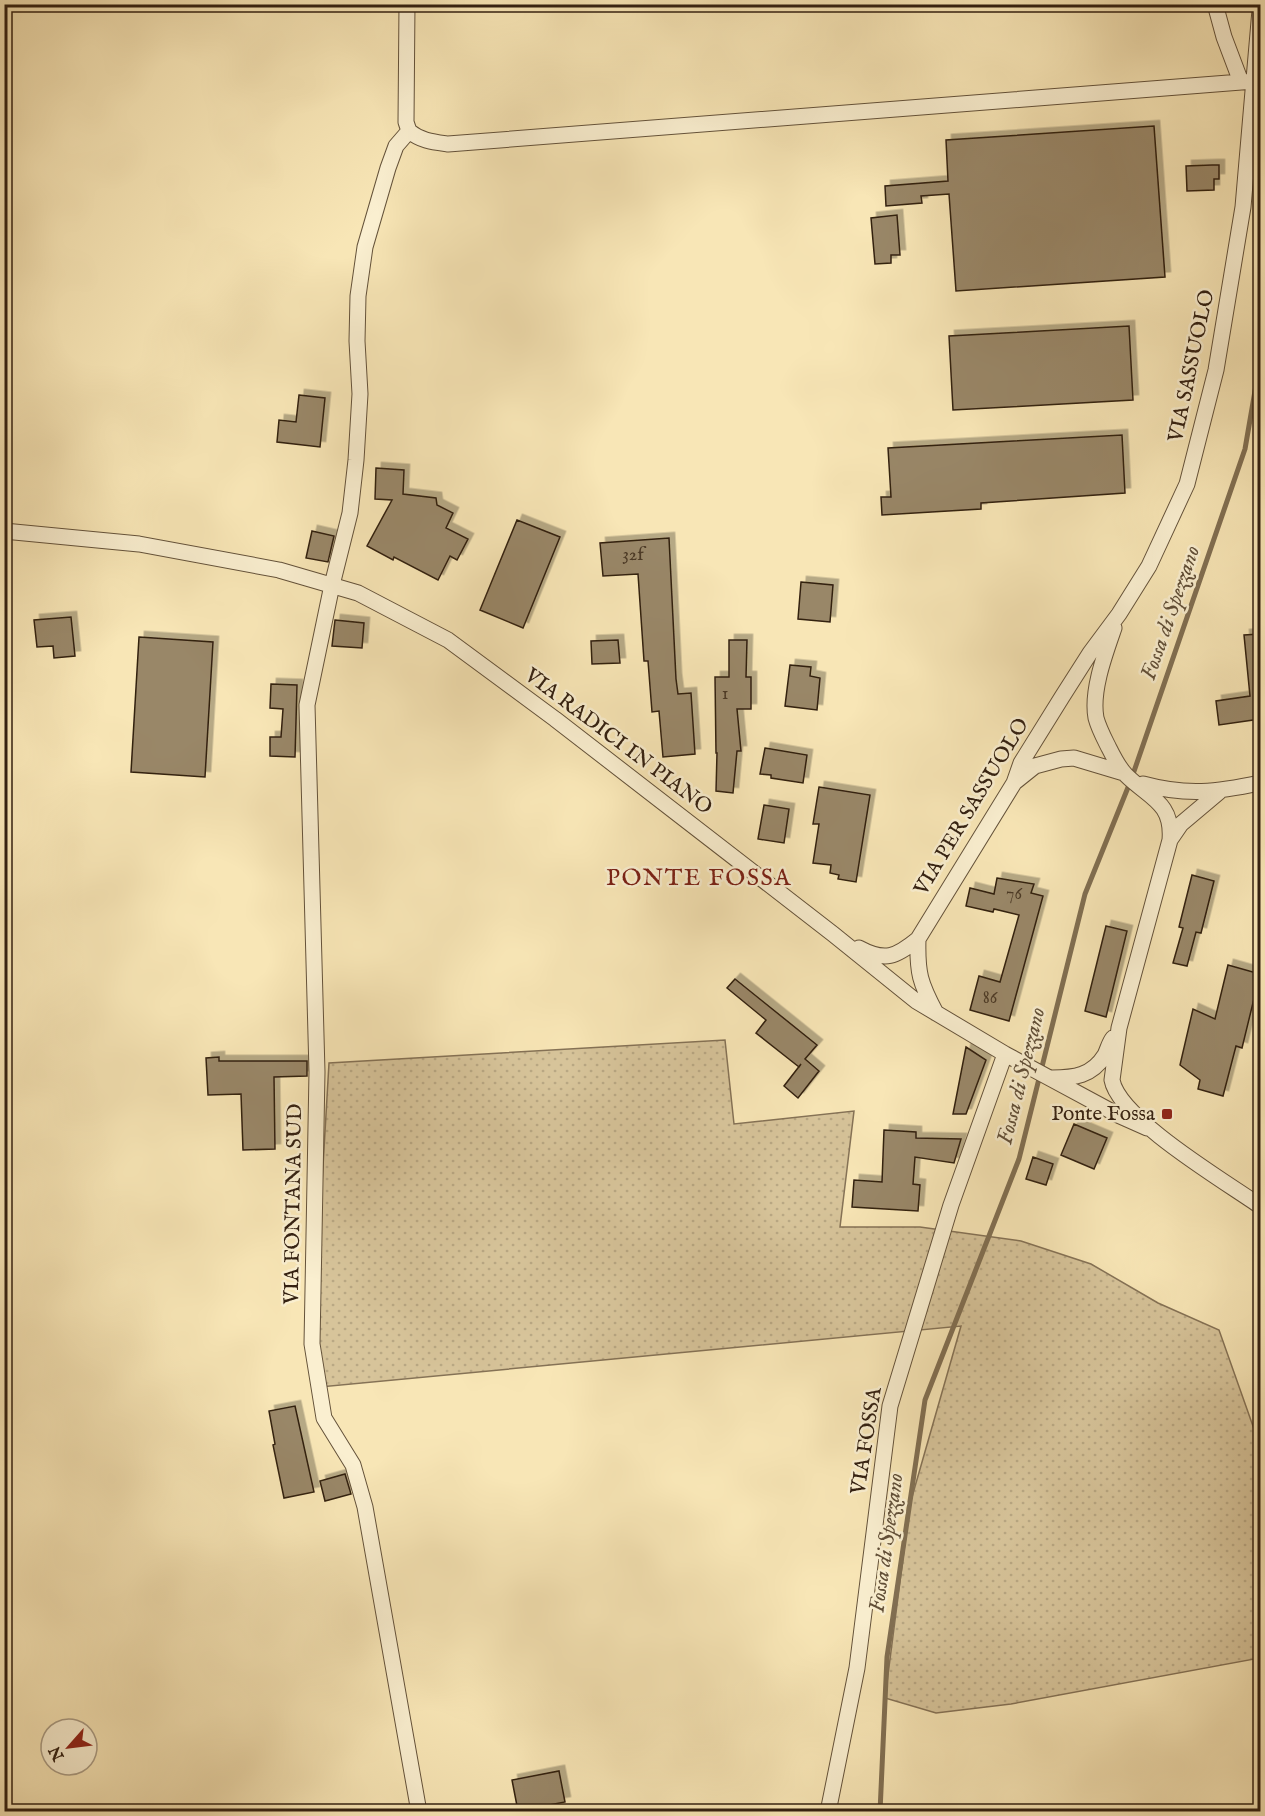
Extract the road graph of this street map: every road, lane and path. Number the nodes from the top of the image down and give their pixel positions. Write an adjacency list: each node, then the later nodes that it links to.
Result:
1 (407, 4): 5 (street)
2 (1215, 4): 4 (street)
3 (1260, 10): 4 (street, VIA SASSUOLO)
4 (1248, 82): 5 (street); 8 (street, VIA SASSUOLO)
5 (409, 130): 7 (street, VIA FONTANA SUD)
6 (4, 531): 7 (street, VIA RADICI IN PIANO)
7 (332, 585): 16 (street, VIA RADICI IN PIANO); 24 (street, VIA FONTANA SUD)
8 (1119, 614): 9 (street, VIA SASSUOLO); 10 (street)
9 (1062, 697): 11 (street, VIA PER SASSUOLO)
10 (1120, 770): 11 (street); 14 (street)
11 (1014, 783): 17 (street, VIA PER SASSUOLO)
12 (1260, 783): 13 (street)
13 (1219, 792): 14 (street); 15 (street)
14 (1157, 793): 15 (street)
15 (1170, 840): 19 (street)
16 (832, 934): 17 (street); 18 (street, VIA RADICI IN PIANO)
17 (918, 939): 18 (street)
18 (936, 1013): 20 (street, VIA RADICI IN PIANO)
19 (1119, 1028): 21 (street); 22 (street)
20 (1005, 1054): 21 (street, VIA RADICI IN PIANO); 25 (street, VIA FOSSA)
21 (1061, 1081): 22 (street, VIA RADICI IN PIANO)
22 (1147, 1128): 23 (street)
23 (1260, 1206)
24 (419, 1812)
25 (828, 1812)

